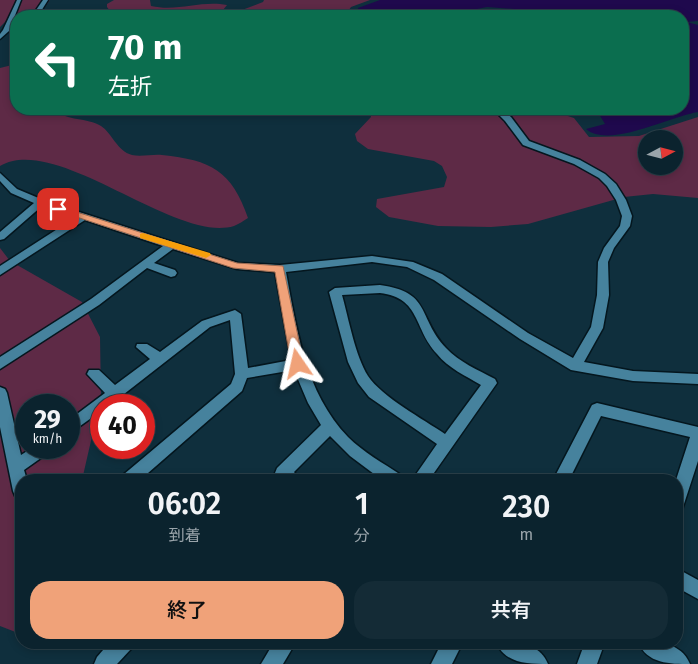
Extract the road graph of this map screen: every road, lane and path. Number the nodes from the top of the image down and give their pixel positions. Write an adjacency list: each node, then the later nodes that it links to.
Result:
1 (10, 26): 2 (street)
2 (1, 36)
3 (504, 115): 17 (street)
4 (0, 176): 5 (street)
5 (40, 202): 6 (street); 7 (street)
6 (84, 217): 8 (street); 11 (street)
7 (0, 237)
8 (171, 244): 9 (street); 10 (street)
9 (145, 264): 12 (street); 15 (street)
10 (280, 269): 16 (street); 17 (street)
11 (0, 271)
12 (171, 273)
13 (142, 348): 14 (street)
14 (160, 358): 19 (street); 22 (street)
15 (0, 364)
16 (298, 364): 19 (street); 24 (street)
17 (576, 366): 20 (street)
18 (94, 374): 22 (street)
19 (242, 374): 30 (street)
20 (698, 380)
21 (0, 393): 28 (street)
22 (115, 393): 23 (street)
23 (80, 420)
24 (330, 426): 31 (street); 32 (street)
25 (698, 435): 34 (street); 35 (street)
26 (447, 444): 26 (street); 33 (street)
27 (29, 459): 28 (street)
28 (18, 467): 29 (street)
29 (19, 474)
30 (136, 474)
31 (288, 474)
32 (387, 474)
33 (424, 474)
34 (564, 474)
35 (683, 483)
36 (683, 581): 37 (street)
37 (698, 590)
38 (118, 649): 44 (street)
39 (281, 649): 45 (street)
40 (449, 649): 46 (street)
41 (516, 649): 47 (street)
42 (593, 649): 48 (street)
43 (658, 649): 49 (street)
44 (104, 664)
45 (270, 664)
46 (441, 664)
47 (538, 664)
48 (586, 664)
49 (680, 664)

